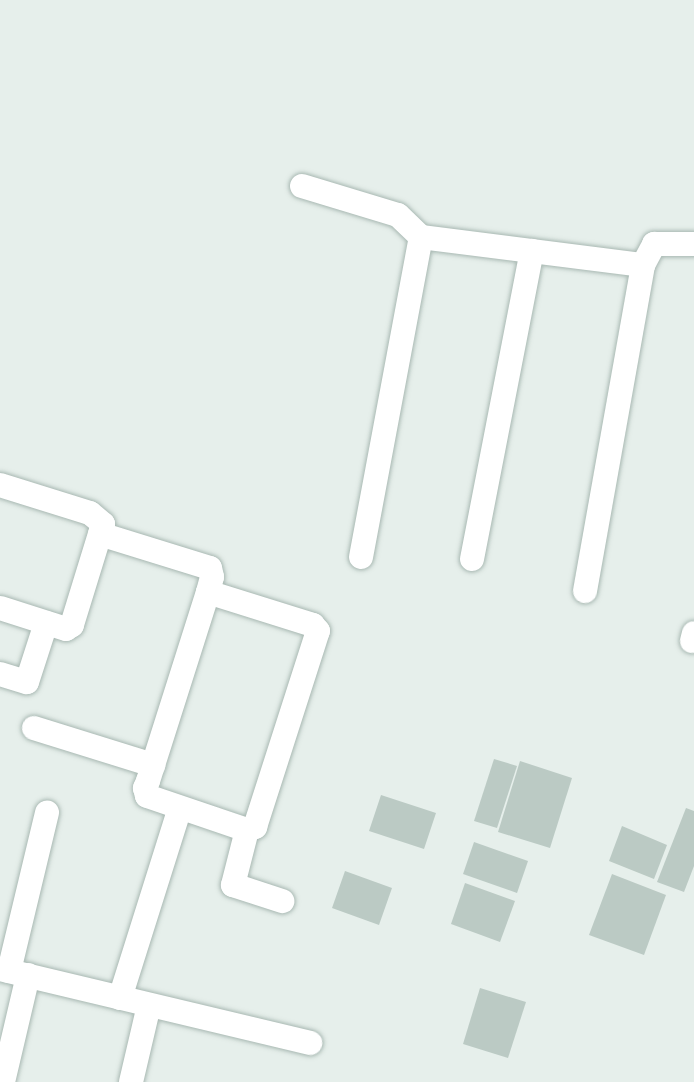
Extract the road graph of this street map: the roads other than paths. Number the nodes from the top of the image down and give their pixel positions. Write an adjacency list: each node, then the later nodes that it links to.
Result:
1 (302, 186): 2 (street)
2 (421, 237): 4 (street); 8 (street)
3 (694, 244): 5 (street)
4 (532, 251): 5 (street); 9 (street)
5 (643, 265): 10 (street)
6 (0, 485): 7 (street)
7 (100, 534): 11 (street); 13 (street)
8 (361, 557)
9 (472, 559)
10 (585, 591)
11 (208, 592): 16 (street); 19 (street)
12 (0, 608): 13 (street)
13 (46, 623): 14 (street)
14 (0, 674)
15 (34, 728): 16 (street)
16 (153, 765): 17 (street)
17 (180, 808): 19 (street); 22 (street)
18 (47, 813): 21 (street)
19 (247, 830): 20 (street)
20 (282, 901)
21 (13, 972): 22 (street); 25 (street)
22 (120, 998): 23 (street)
23 (149, 1005): 24 (street); 26 (street)
24 (310, 1043)
25 (3, 1082)
26 (131, 1082)

